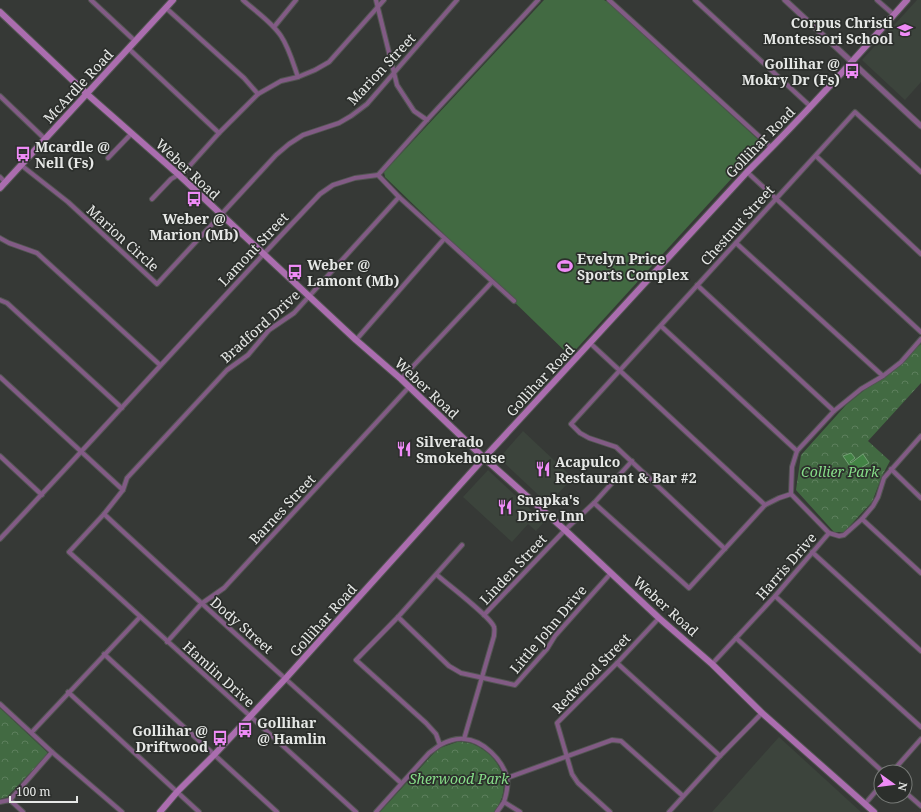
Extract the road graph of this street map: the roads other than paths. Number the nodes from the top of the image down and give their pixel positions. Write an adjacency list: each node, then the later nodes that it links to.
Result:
1 (91, 0): 19 (street)
2 (173, 0): 15 (main road, McArdle Road)
3 (243, 0): 18 (street)
4 (296, 0): 18 (street)
5 (376, 0): 14 (street)
6 (384, 0): 14 (street)
7 (457, 0): 22 (street, Marion Street)
8 (538, 0): 28 (street)
9 (609, 0): 33 (street)
10 (694, 0): 27 (street)
11 (785, 0): 21 (street)
12 (877, 0): 17 (street)
13 (906, 0): 17 (main road, Gollihar Road)
14 (378, 7): 22 (street); 23 (street)
15 (166, 8): 19 (main road, McArdle Road); 25 (street)
16 (0, 12): 24 (main road, Weber Road)
17 (894, 15): 21 (main road, Gollihar Road)
18 (274, 27): 23 (street)
19 (135, 41): 20 (main road, McArdle Road)
20 (128, 48): 24 (main road, McArdle Road); 31 (street)
21 (852, 63): 27 (main road, Gollihar Road); 29 (street)
22 (395, 72): 28 (street); 47 (street, Marion Street)
23 (298, 76): 25 (street)
24 (87, 94): 30 (main road, Weber Road); 32 (main road, McArdle Road)
25 (258, 94): 31 (street)
26 (0, 96): 32 (street)
27 (810, 106): 33 (main road, Gollihar Road)
28 (426, 120): 40 (street)
29 (921, 126)
30 (132, 133): 35 (street); 39 (main road, Weber Road)
31 (219, 133): 39 (street)
32 (45, 139): 36 (main road, McArdle Road)
33 (772, 148): 37 (main road, Gollihar Road)
34 (816, 156): 38 (street, Chestnut Street); 46 (street, Chestnut Street); 52 (street)
35 (108, 158)
36 (21, 166): 42 (main road, McArdle Road); 47 (street, Marion Circle)
37 (747, 172): 46 (street); 62 (main road, Gollihar Road)
38 (921, 172)
39 (179, 175): 45 (street); 47 (main road, Weber Road)
40 (378, 175): 44 (street); 51 (street, Lamont Street)
41 (0, 177): 42 (street)
42 (5, 182): 43 (main road, McArdle Road)
43 (0, 188)
44 (399, 197): 49 (street); 55 (street, Bradford Drive)
45 (152, 199)
46 (776, 199): 50 (street, Chestnut Street); 59 (street)
47 (220, 215): 51 (main road, Weber Road)
48 (0, 238): 63 (street)
49 (444, 239): 53 (street); 61 (street)
50 (736, 243): 54 (street, Chestnut Street); 65 (street)
51 (263, 254): 55 (main road, Weber Road); 63 (street, Lamont Street)
52 (921, 254)
53 (492, 282): 57 (street); 67 (street)
54 (697, 285): 58 (street, Chestnut Street); 70 (street)
55 (308, 296): 61 (main road, Weber Road); 78 (street, Bradford Drive)
56 (0, 300): 69 (street)
57 (514, 301)
58 (661, 326): 64 (street, Chestnut Street); 73 (street)
59 (921, 332)
60 (921, 339): 65 (street)
61 (356, 340): 67 (main road, Weber Road)
62 (590, 343): 64 (street); 75 (main road, Gollihar Road)
63 (160, 365): 69 (street, Lamont Street)
64 (619, 371): 76 (street, Chestnut Street); 83 (street)
65 (883, 376): 70 (street)
66 (0, 377): 72 (street)
67 (401, 379): 68 (main road, Weber Road)
68 (409, 387): 75 (main road, Weber Road); 97 (street, Barnes Street)
69 (122, 408): 72 (street, Lamont Street)
70 (834, 411): 73 (street)
71 (921, 436): 77 (street, Harris Drive)
72 (80, 452): 78 (street); 80 (street, Lamont Street)
73 (797, 452): 79 (street)
74 (0, 456): 80 (street)
75 (484, 458): 86 (main road, Weber Road); 109 (main road, Gollihar Road)
76 (632, 461): 82 (street, Linden Street); 90 (street)
77 (891, 469): 81 (street); 85 (street, Harris Drive)
78 (123, 490): 84 (street, Bradford Drive)
79 (791, 494): 83 (street); 87 (street)
80 (42, 495): 88 (street, Lamont Street)
81 (921, 498)
82 (594, 503): 86 (street, Linden Street); 90 (street)
83 (765, 505): 90 (street)
84 (104, 514): 91 (street, Bradford Drive); 97 (street, Dody Street)
85 (862, 519): 87 (street, Harris Drive); 94 (street)
86 (565, 530): 93 (main road, Weber Road); 98 (street, Linden Street)
87 (829, 533): 92 (street, Harris Drive)
88 (0, 538)
89 (462, 545): 95 (street)
90 (725, 549)
91 (69, 552): 99 (street, Hamlin Drive)
92 (812, 552): 96 (street, Harris Drive); 104 (street)
93 (611, 573): 101 (main road, Weber Road); 108 (street, Little John Drive)
94 (921, 573)
95 (437, 575): 98 (street); 100 (street)
96 (775, 596): 102 (street, Harris Drive); 114 (street)
97 (201, 604): 103 (street, Barnes Street); 109 (street, Dody Street)
98 (484, 615): 108 (street, Linden Street)
99 (140, 617): 103 (street, Hamlin Drive); 105 (street)
100 (398, 617): 108 (street, Little John Drive); 118 (street)
101 (659, 618): 106 (street, Redwood Street); 107 (main road, Weber Road)
102 (736, 638): 107 (street, Harris Drive); 123 (street)
103 (167, 642): 113 (street, Hamlin Drive)
104 (921, 651)
105 (104, 654): 110 (street); 120 (street)
106 (617, 663): 121 (street, Redwood Street); 122 (street)
107 (712, 664): 112 (main road, Weber Road)
108 (482, 677): 116 (street, Linden Street)
109 (286, 678): 113 (main road, Gollihar Road); 126 (street, Dody Street)
110 (68, 692): 115 (street); 127 (street)
111 (0, 704): 115 (street)
112 (762, 713): 122 (street); 134 (main road, Weber Road)
113 (250, 716): 120 (main road, Gollihar Road); 141 (street, Hamlin Drive)
114 (921, 727)
115 (32, 732): 119 (street)
116 (464, 739): 118 (street); 125 (street)
117 (921, 739): 124 (street)
118 (440, 745): 126 (street)
119 (52, 752): 131 (street); 137 (street)
120 (214, 755): 127 (main road, Gollihar Road); 140 (street)
121 (567, 756): 125 (street); 129 (street); 145 (street)
122 (720, 756): 129 (street)
123 (874, 764)
124 (899, 764)
125 (507, 778): 133 (street)
126 (401, 783): 142 (street)
127 (177, 792): 138 (main road, Gollihar Road); 139 (street)
128 (873, 794): 134 (street)
129 (683, 796): 146 (street)
130 (913, 799): 135 (street)
131 (10, 800): 132 (street); 136 (street)
132 (0, 802)
133 (504, 802): 143 (street); 144 (street)
134 (865, 804): 147 (main road, Weber Road)
135 (921, 806)
136 (23, 812)
137 (122, 812)
138 (160, 812)
139 (200, 812)
140 (277, 812)
141 (356, 812)
142 (376, 812)
143 (497, 812)
144 (520, 812)
145 (610, 812)
146 (669, 812)
147 (874, 812)

